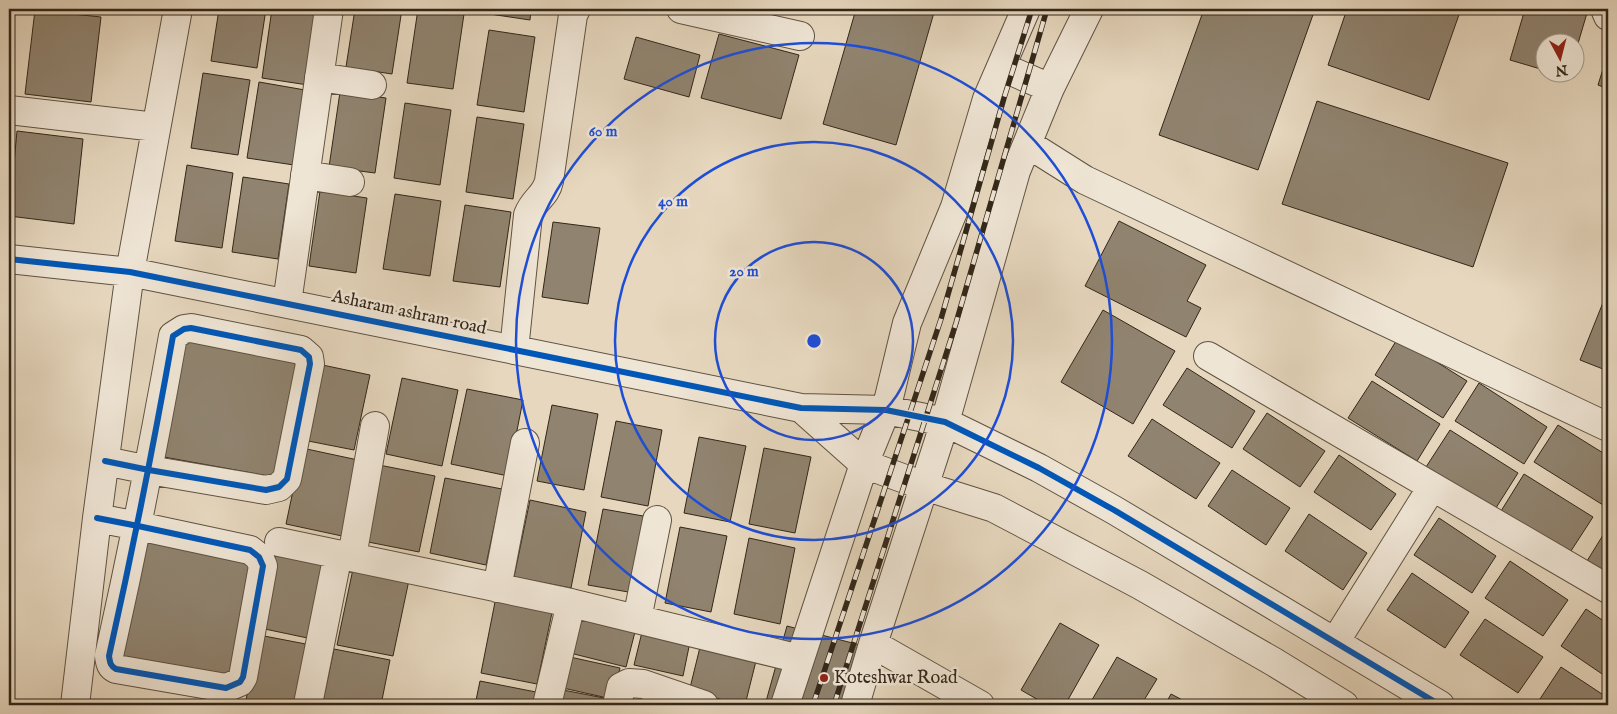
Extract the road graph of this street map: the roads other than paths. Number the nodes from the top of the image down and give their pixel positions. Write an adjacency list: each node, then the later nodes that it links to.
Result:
1 (178, 9): 15 (street)
2 (329, 9): 11 (street)
3 (576, 9): 22 (street)
4 (681, 9): 9 (street)
5 (1026, 9): 10 (street)
6 (1089, 9): 13 (street)
7 (1605, 9): 8 (street)
8 (1608, 16)
9 (800, 36)
10 (1002, 67): 13 (street); 25 (street)
11 (319, 77): 12 (street); 17 (street)
12 (372, 85)
13 (1050, 88): 16 (street)
14 (9, 110): 15 (street)
15 (156, 127): 20 (street)
16 (1028, 144): 26 (street); 28 (street)
17 (305, 175): 18 (street); 21 (street)
18 (350, 182)
19 (9, 259): 20 (street, Asharam ashram road)
20 (130, 272): 21 (street, Asharam ashram road); 30 (street)
21 (287, 303): 22 (street, Asharam ashram road)
22 (514, 350): 24 (street, Asharam ashram road)
23 (1208, 356): 34 (street)
24 (801, 408): 25 (street, Asharam ashram road); 31 (street)
25 (886, 410): 26 (street, Asharam ashram road); 31 (street)
26 (945, 422): 33 (street); 44 (street, Asharam ashram road)
27 (375, 426): 39 (street)
28 (1608, 427)
29 (525, 443): 40 (street)
30 (105, 461): 32 (street); 35 (street)
31 (864, 464): 33 (street); 46 (street)
32 (149, 470): 32 (street); 37 (street)
33 (924, 486): 45 (street); 55 (street)
34 (1432, 487): 41 (street); 44 (street)
35 (97, 518): 37 (street); 48 (street)
36 (657, 520): 43 (street)
37 (138, 526): 37 (street)
38 (279, 542): 39 (street)
39 (345, 556): 40 (street); 47 (street)
40 (497, 588): 42 (street)
41 (1608, 589)
42 (571, 603): 43 (street); 49 (street)
43 (637, 619): 46 (street)
44 (1335, 642): 56 (street, Asharam ashram road)
45 (873, 644): 53 (street); 54 (street)
46 (800, 659): 52 (street)
47 (308, 704)
48 (75, 705)
49 (547, 705)
50 (617, 705): 51 (street)
51 (704, 705)
52 (785, 705)
53 (855, 705)
54 (980, 705)
55 (1344, 705)
56 (1440, 705)

